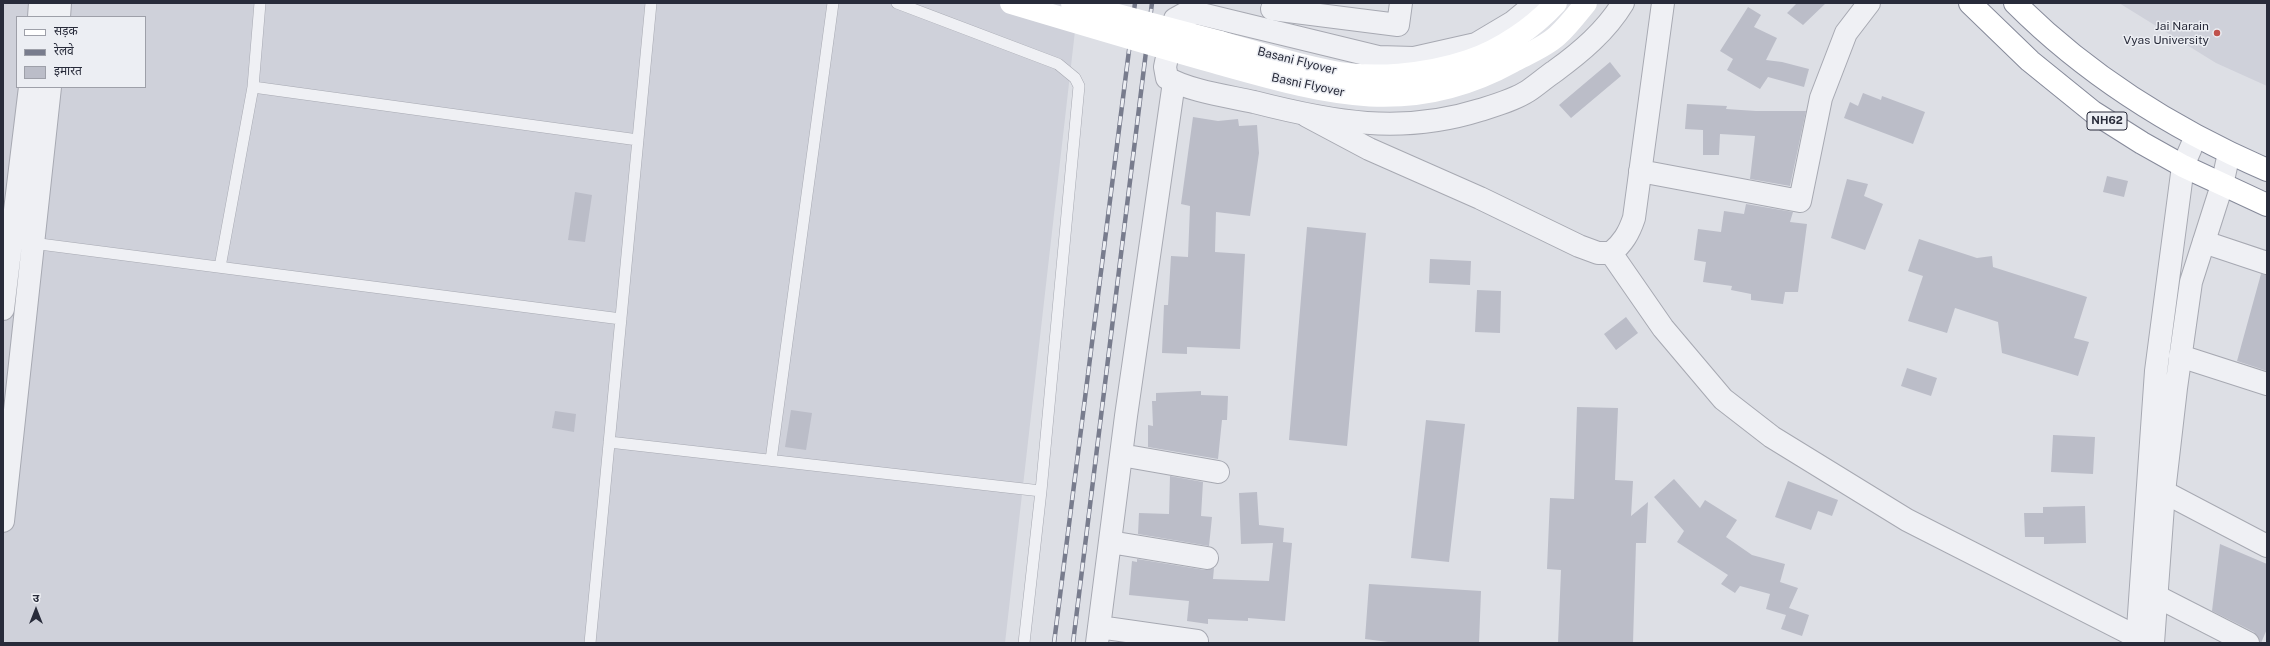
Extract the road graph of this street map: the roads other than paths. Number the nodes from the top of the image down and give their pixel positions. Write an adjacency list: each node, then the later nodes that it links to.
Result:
1 (40, 3): 19 (street)
2 (60, 3): 20 (street)
3 (260, 3): 22 (lane)
4 (651, 3): 27 (lane)
5 (833, 3): 46 (lane)
6 (897, 3): 48 (lane)
7 (1011, 3): 12 (main road, Basni Flyover, bridge)
8 (1072, 3): 11 (main road, Basani Flyover, bridge)
9 (1401, 3): 18 (street)
10 (1536, 3): 21 (street)
11 (1556, 3)
12 (1586, 3)
13 (1623, 3): 25 (street)
14 (1663, 3): 30 (street)
15 (1869, 3): 30 (street)
16 (1970, 3): 29 (main road, NH62)
17 (2015, 3): 26 (main road, NH62)
18 (1272, 9)
19 (39, 16)
20 (59, 16)
21 (1174, 82): 25 (street); 45 (street)
22 (253, 87): 27 (lane); 39 (lane)
23 (30, 88): 33 (street)
24 (50, 88): 36 (street)
25 (1305, 115): 37 (street)
26 (2196, 136): 28 (main road, NH62); 29 (street)
27 (638, 140): 41 (lane)
28 (2229, 153): 31 (main road, NH62); 32 (street)
29 (2183, 166): 32 (main road, NH62); 56 (street)
30 (1640, 170): 37 (street)
31 (2267, 170)
32 (2222, 185): 34 (main road, NH62); 35 (street)
33 (10, 197): 40 (street)
34 (2267, 205)
35 (2204, 242): 38 (street); 42 (street)
36 (32, 243): 39 (lane); 50 (street)
37 (1611, 253): 56 (street)
38 (2267, 263)
39 (220, 267): 41 (lane)
40 (3, 309)
41 (621, 319): 44 (lane)
42 (2180, 356): 43 (street); 49 (street)
43 (2267, 384)
44 (609, 442): 46 (lane); 58 (lane)
45 (1121, 455): 47 (street); 51 (street)
46 (771, 460): 48 (lane)
47 (1218, 472)
48 (1041, 491): 59 (lane)
49 (2164, 492): 52 (street); 54 (street)
50 (3, 521)
51 (1110, 542): 53 (street); 55 (street)
52 (2267, 546)
53 (1207, 558)
54 (2158, 597): 56 (street); 60 (street)
55 (1098, 635): 57 (street)
56 (2143, 641)
57 (1197, 642)
58 (590, 643)
59 (1024, 643)
60 (2248, 643)

